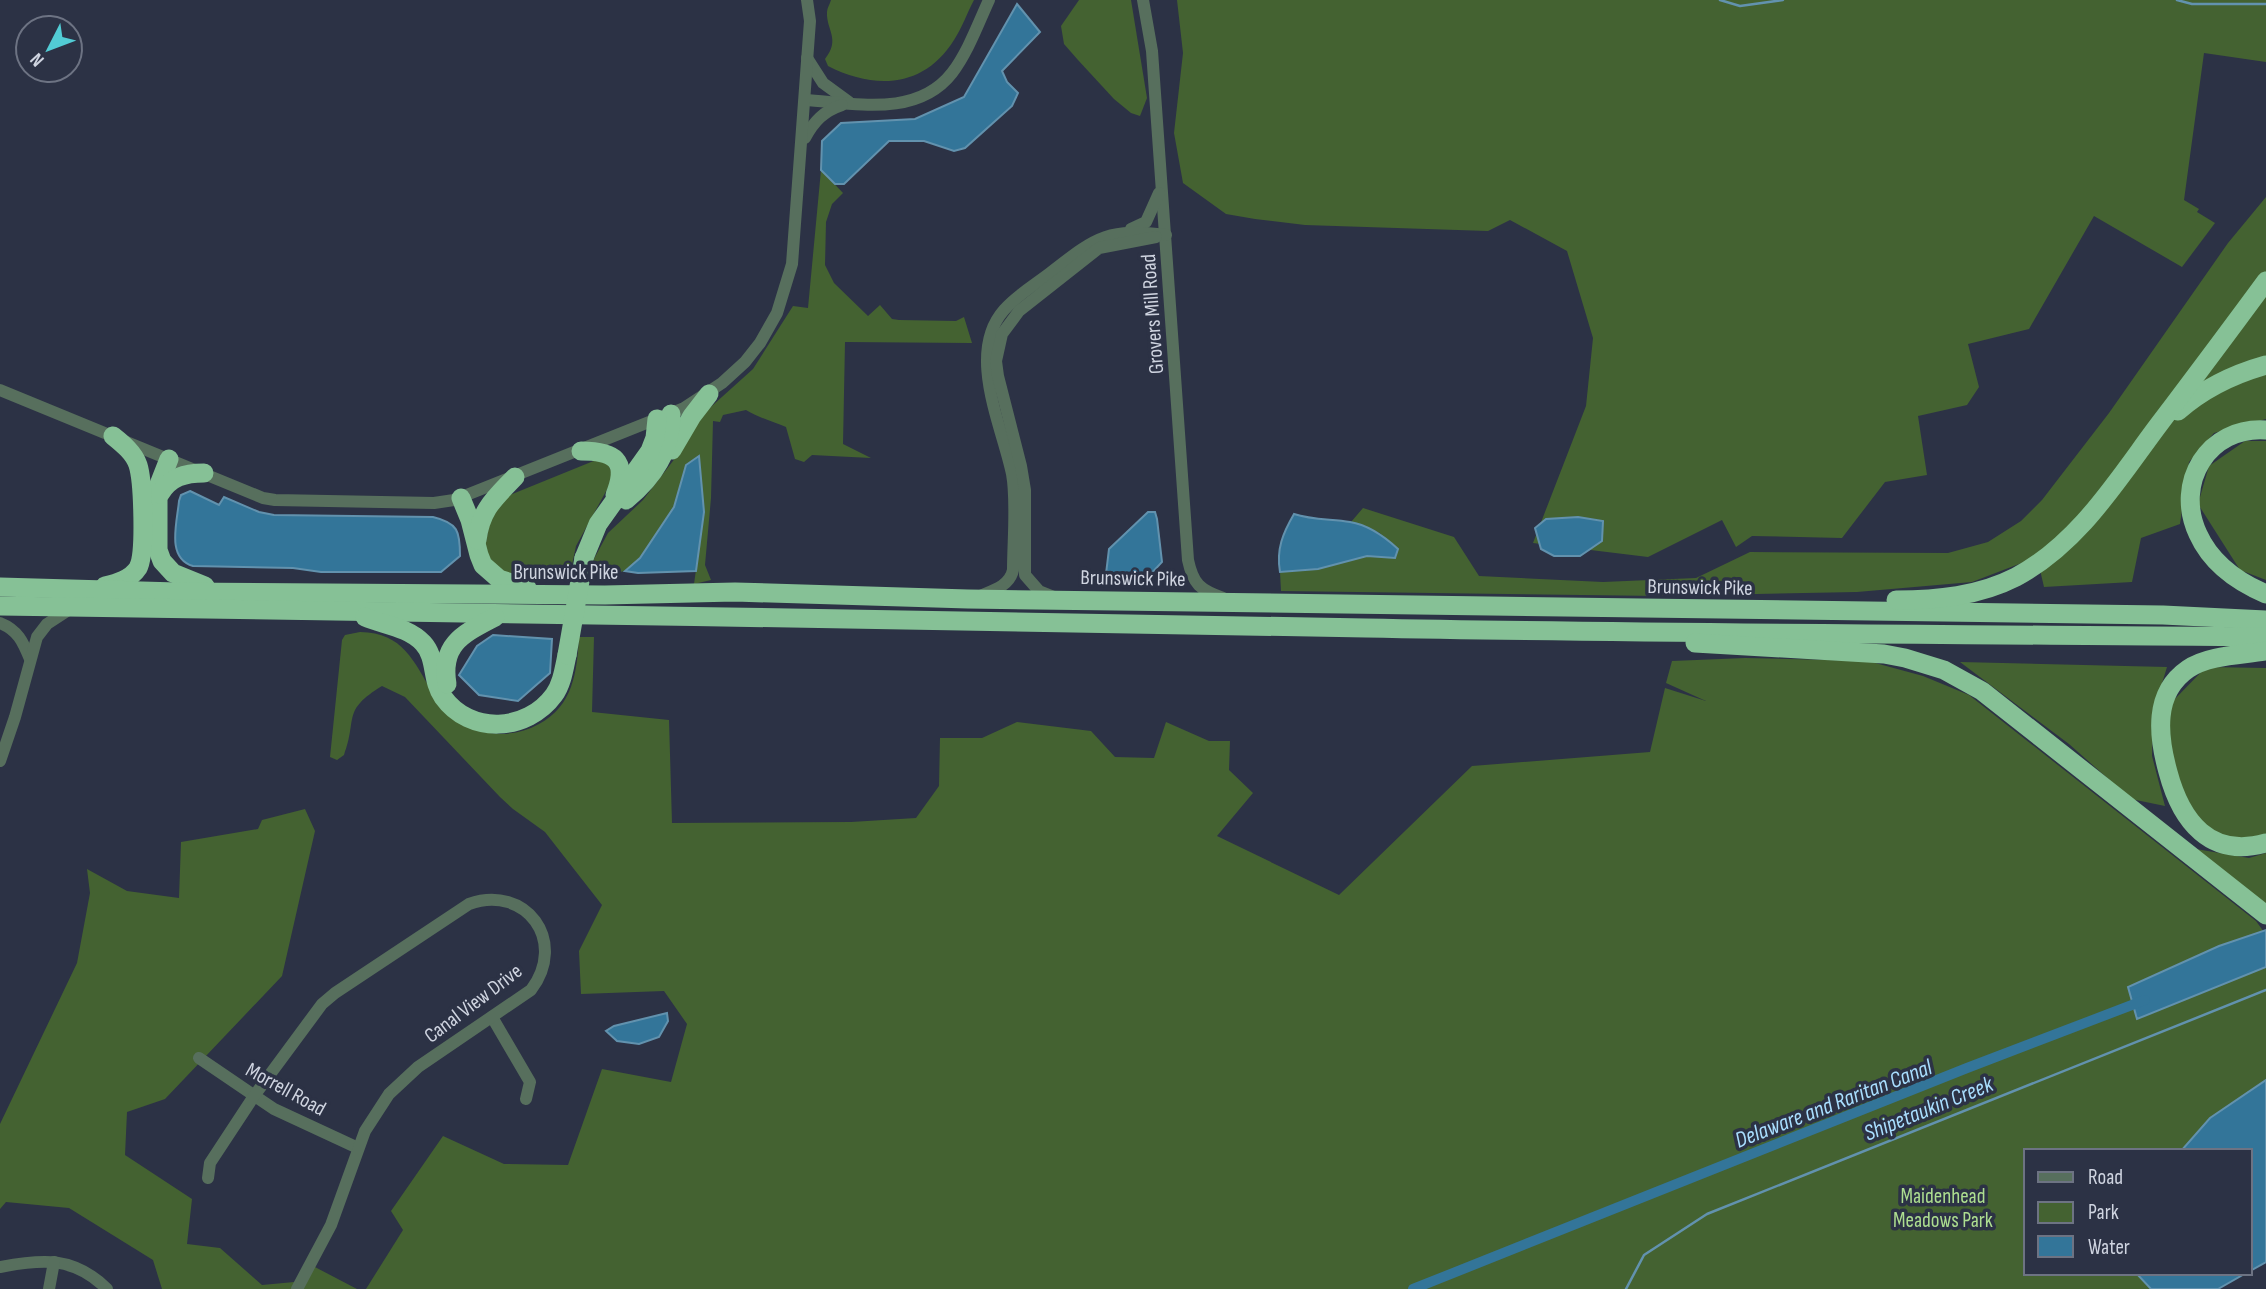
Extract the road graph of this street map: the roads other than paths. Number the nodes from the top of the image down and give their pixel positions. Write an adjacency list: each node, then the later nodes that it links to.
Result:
1 (807, 0): 4 (street)
2 (989, 0): 6 (street)
3 (1143, 0): 8 (street, Grovers Mill Road)
4 (807, 58): 5 (street); 6 (street)
5 (805, 100): 6 (street); 7 (street)
6 (850, 103): 7 (street)
7 (802, 144): 14 (street)
8 (1162, 187): 9 (street); 10 (street, Grovers Mill Road)
9 (1123, 232): 10 (street); 33 (street)
10 (1166, 235): 34 (street); 35 (street, Grovers Mill Road)
11 (2266, 281): 18 (highway)
12 (2266, 365): 18 (highway)
13 (0, 390): 17 (street)
14 (709, 394): 15 (street); 22 (highway)
15 (664, 416): 19 (street); 22 (highway); 26 (highway)
16 (2266, 430): 32 (highway)
17 (113, 436): 20 (street); 24 (highway)
18 (2148, 440): 37 (highway)
19 (580, 451): 23 (street); 26 (highway)
20 (163, 457): 21 (street); 24 (highway)
21 (204, 473): 24 (highway); 25 (street)
22 (654, 473): 26 (highway)
23 (515, 477): 25 (street); 27 (highway)
24 (150, 498): 29 (highway); 30 (highway)
25 (461, 498): 27 (highway)
26 (610, 509): 48 (highway, bridge)
27 (477, 541): 31 (highway)
28 (0, 587): 29 (highway, Brunswick Pike)
29 (90, 589): 30 (highway, Brunswick Pike)
30 (221, 592): 31 (highway, Brunswick Pike)
31 (558, 594): 33 (highway, Brunswick Pike)
32 (2266, 594)
33 (968, 599): 34 (highway, Brunswick Pike)
34 (1061, 600): 35 (highway, Brunswick Pike)
35 (1234, 601): 37 (highway, Brunswick Pike)
36 (0, 606): 38 (highway, Brunswick Pike)
37 (1455, 606): 41 (highway, Brunswick Pike)
38 (73, 607): 39 (highway, Brunswick Pike); 47 (street)
39 (351, 612): 40 (highway, Brunswick Pike); 48 (highway)
40 (498, 615): 43 (highway, Brunswick Pike); 48 (highway)
41 (2266, 620)
42 (0, 623): 47 (street)
43 (1485, 629): 44 (highway, Brunswick Pike); 51 (highway)
44 (2009, 635): 45 (highway, Brunswick Pike); 46 (highway)
45 (2266, 637)
46 (2266, 651): 50 (highway)
47 (30, 660): 49 (street)
48 (467, 717)
49 (0, 761)
50 (2266, 843)
51 (2266, 915)
52 (492, 1017): 54 (street, Canal View Drive); 55 (street); 56 (street, Canal View Drive)
53 (199, 1058): 54 (street, Morrell Road)
54 (254, 1096): 56 (street, Morrell Road); 57 (street, Canal View Drive)
55 (526, 1100)
56 (358, 1148): 62 (street, Canal View Drive)
57 (208, 1178)
58 (54, 1262): 59 (street); 60 (street); 61 (street)
59 (0, 1267)
60 (49, 1289)
61 (107, 1289)
62 (297, 1289)

